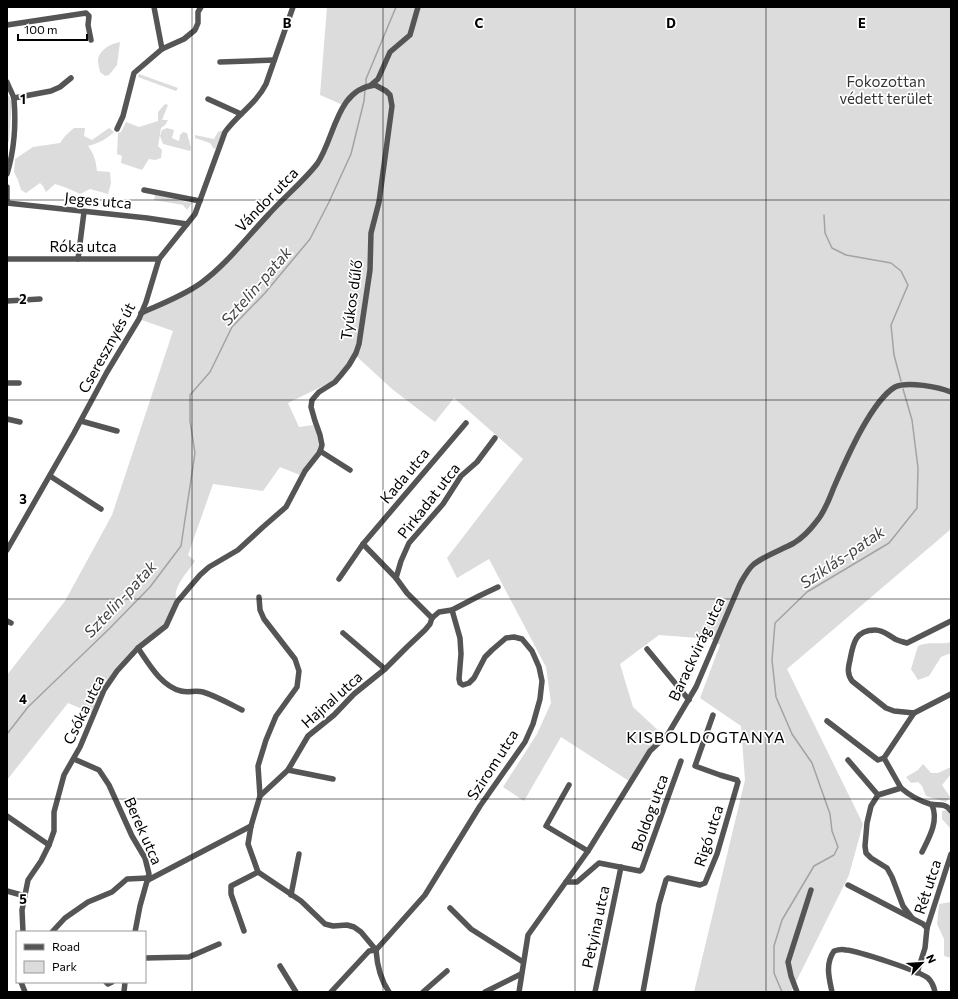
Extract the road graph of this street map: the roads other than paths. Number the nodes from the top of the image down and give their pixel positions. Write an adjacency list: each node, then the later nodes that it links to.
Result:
1 (154, 7): 7 (street)
2 (201, 7): 7 (street)
3 (293, 7): 8 (street, Cseresznyés út)
4 (418, 7): 11 (street)
5 (7, 25): 6 (street)
6 (91, 40)
7 (162, 49): 18 (street)
8 (274, 60): 9 (street); 17 (street, Cseresznyés út)
9 (220, 62)
10 (71, 78): 15 (street)
11 (378, 79): 13 (street, Vándor utca); 14 (street)
12 (7, 82): 15 (street)
13 (370, 85): 14 (street); 33 (street, Vándor utca)
14 (382, 88): 43 (street, Tyúkos dűlő)
15 (14, 98): 19 (street)
16 (208, 99): 17 (street)
17 (241, 114): 24 (street, Cseresznyés út)
18 (117, 129)
19 (10, 145): 20 (street)
20 (7, 173)
21 (7, 186): 23 (street)
22 (144, 190): 24 (street)
23 (7, 199)
24 (200, 201): 27 (street, Cseresznyés út)
25 (7, 204): 26 (street, Jeges utca)
26 (84, 212): 27 (street, Jeges utca); 29 (street)
27 (187, 224): 30 (street, Cseresznyés út)
28 (7, 258): 29 (street, Róka utca)
29 (78, 259): 30 (street, Róka utca)
30 (159, 259): 33 (street, Cseresznyés út)
31 (40, 299): 32 (street)
32 (7, 301)
33 (141, 313): 38 (street, Cseresznyés út)
34 (7, 383): 35 (street)
35 (19, 383)
36 (951, 392): 61 (street, Barackvirág utca)
37 (7, 419): 39 (street)
38 (81, 421): 41 (street); 45 (street, Cseresznyés út)
39 (20, 422)
40 (466, 423): 47 (street, Kada utca)
41 (117, 431)
42 (495, 438): 49 (street, Pirkadat utca)
43 (320, 451): 44 (street); 57 (street, Csóka utca)
44 (350, 470)
45 (50, 476): 46 (street); 48 (street, Cseresznyés út)
46 (101, 508)
47 (363, 544): 49 (street); 50 (street, Kada utca)
48 (7, 550)
49 (396, 578): 54 (street)
50 (339, 579)
51 (498, 587): 53 (street)
52 (259, 597): 75 (street)
53 (452, 610): 54 (street); 102 (street, Szirom utca)
54 (432, 618): 59 (street, Hajnal utca)
55 (951, 621): 63 (street)
56 (343, 633): 59 (street)
57 (138, 648): 62 (street); 67 (street, Csóka utca)
58 (647, 648): 61 (street)
59 (385, 669): 70 (street, Hajnal utca)
60 (951, 694): 63 (street)
61 (689, 700): 81 (street, Barackvirág utca)
62 (242, 710)
63 (914, 713): 66 (street)
64 (713, 715): 116 (street, Rigó utca)
65 (827, 721): 66 (street)
66 (884, 758): 73 (street)
67 (74, 759): 80 (street, Csóka utca); 87 (street, Berek utca)
68 (848, 760): 74 (street)
69 (681, 761): 85 (street, Boldog utca)
70 (288, 770): 71 (street); 75 (street, Hajnal utca)
71 (332, 779)
72 (569, 785): 81 (street)
73 (902, 788): 74 (street); 76 (street)
74 (878, 794): 95 (street)
75 (260, 796): 79 (street)
76 (932, 805): 77 (street); 82 (street)
77 (951, 811)
78 (7, 816): 80 (street)
79 (251, 826): 86 (street); 87 (street)
80 (50, 845): 93 (street, Csóka utca)
81 (588, 851): 88 (street, Barackvirág utca)
82 (922, 852)
83 (299, 854): 92 (street)
84 (951, 854): 96 (street, Rét utca)
85 (621, 867): 88 (street); 115 (street, Petyina utca)
86 (258, 872): 92 (street); 100 (street)
87 (148, 879): 98 (street); 99 (street, Berek utca)
88 (566, 882): 104 (street, Barackvirág utca)
89 (848, 885): 95 (street)
90 (811, 890): 117 (street)
91 (7, 891): 93 (street)
92 (291, 895): 102 (street)
93 (25, 896): 97 (street, Csóka utca)
94 (450, 908): 104 (street)
95 (912, 918): 96 (street)
96 (928, 928): 107 (street, Rét utca)
97 (22, 931)
98 (53, 931)
99 (135, 931)
100 (244, 932)
101 (219, 944): 103 (street)
102 (376, 950): 110 (street, Szirom utca); 111 (street)
103 (146, 958)
104 (523, 962): 108 (street, Barackvirág utca)
105 (280, 966): 109 (street)
106 (447, 971): 112 (street)
107 (917, 973): 118 (street); 119 (street)
108 (521, 974): 113 (street); 114 (street, Barackvirág utca)
109 (296, 992)
110 (331, 992)
111 (389, 992)
112 (423, 992)
113 (485, 992)
114 (519, 992)
115 (595, 992)
116 (643, 992)
117 (798, 992)
118 (832, 992)
119 (935, 992)

